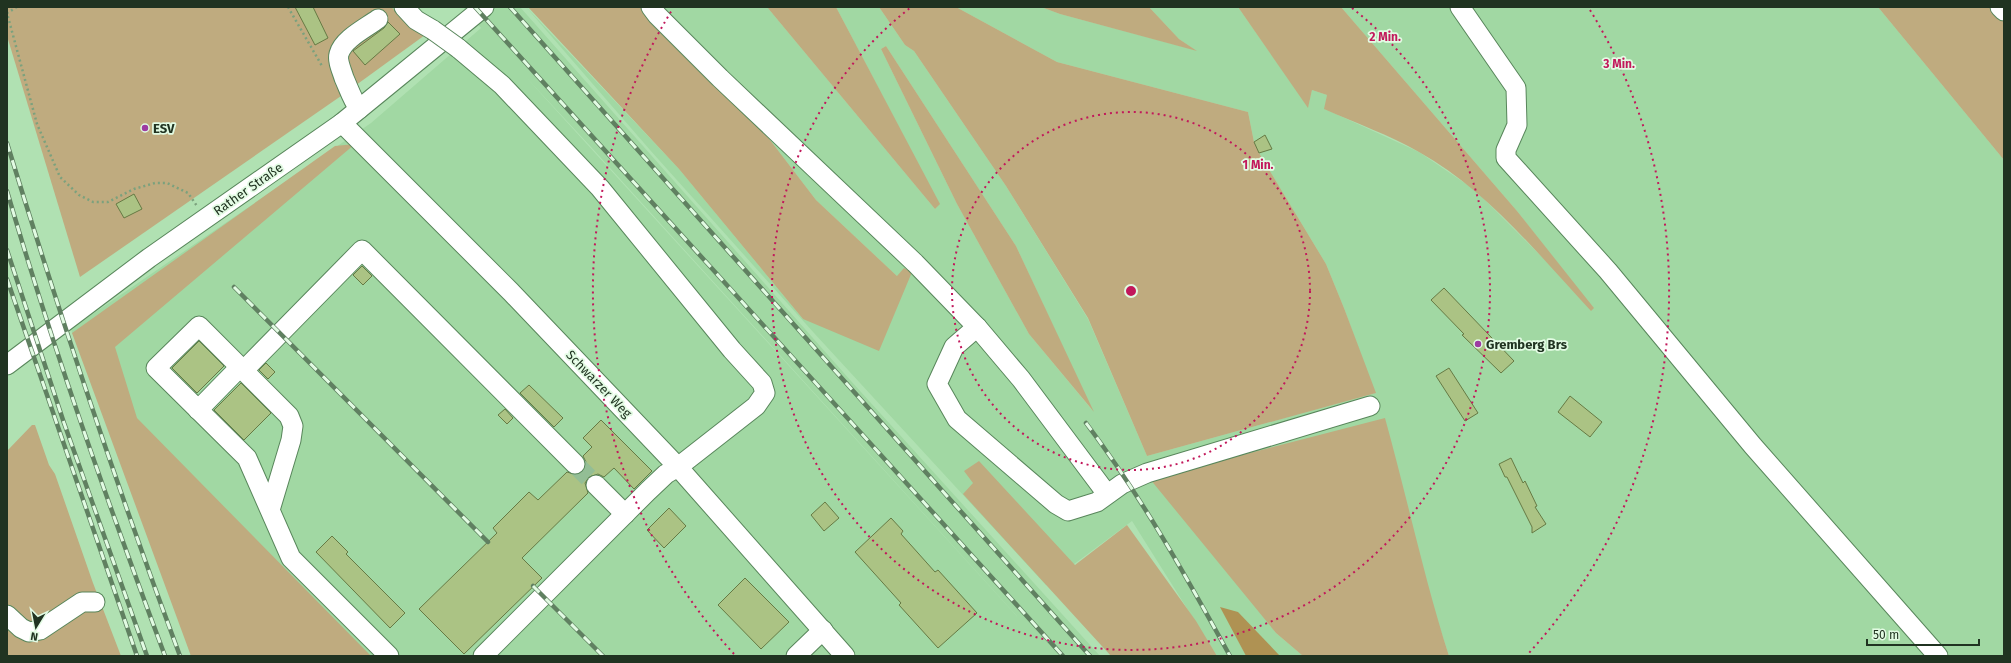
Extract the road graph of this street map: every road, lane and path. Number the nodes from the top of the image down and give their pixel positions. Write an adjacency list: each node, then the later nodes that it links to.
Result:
1 (17, 7): 9 (path)
2 (288, 7): 11 (path)
3 (404, 7): 21 (street, bridge)
4 (484, 7): 12 (street, Rather Straße)
5 (651, 7): 15 (street)
6 (1460, 7): 33 (street)
7 (2000, 7): 8 (street)
8 (2004, 11)
9 (7, 13): 14 (path)
10 (378, 20): 12 (street)
11 (324, 69)
12 (359, 109): 13 (street, Rather Straße)
13 (342, 123): 14 (street, Rather Straße); 21 (street, Schwarzer Weg)
14 (206, 218): 16 (street, Rather Straße)
15 (977, 327): 23 (street); 23 (street)
16 (7, 365)
17 (242, 369): 19 (street); 19 (street); 20 (street); 24 (street)
18 (1370, 406): 23 (street)
19 (198, 410): 24 (street)
20 (575, 464)
21 (678, 467): 25 (street); 28 (street, Schwarzer Weg)
22 (596, 485): 25 (street)
23 (1107, 494)
24 (270, 510): 29 (street)
25 (625, 514): 30 (street)
26 (95, 602): 27 (street)
27 (7, 615)
28 (822, 630): 31 (street); 32 (street, Schwarzer Weg)
29 (389, 656)
30 (483, 656)
31 (796, 656)
32 (845, 656)
33 (1938, 656)

